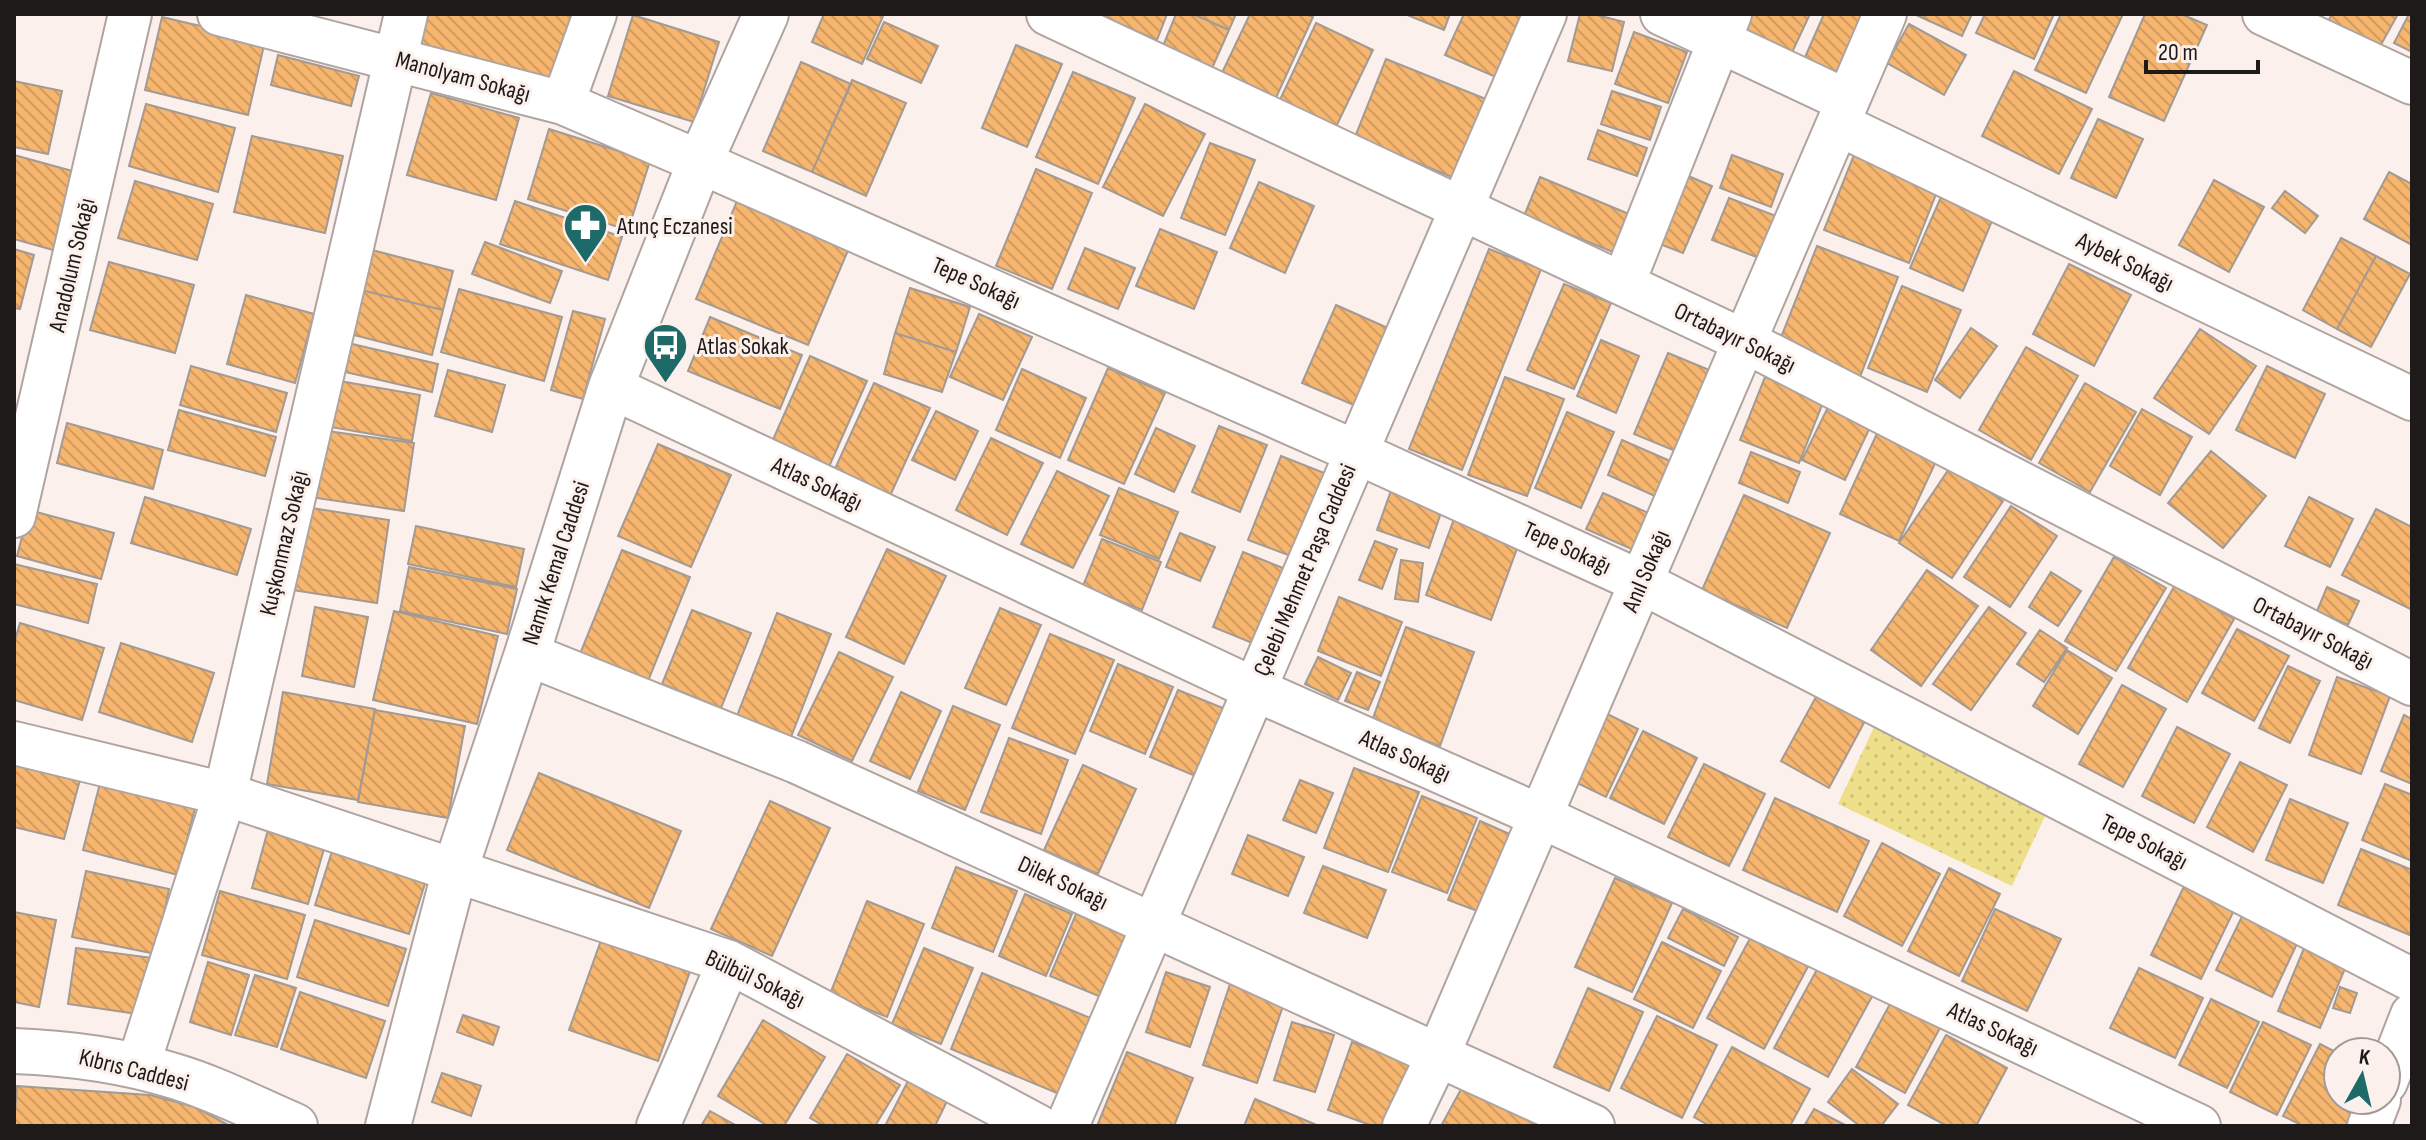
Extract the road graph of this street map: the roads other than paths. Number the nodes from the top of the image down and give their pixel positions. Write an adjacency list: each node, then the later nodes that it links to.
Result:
1 (130, 14): 23 (street, Anadolum Sokağı)
2 (219, 14): 12 (street, Manolyam Sokağı)
3 (406, 14): 12 (street, Kuşkonmaz Sokağı)
4 (595, 14): 14 (street)
5 (766, 14): 16 (street, Namık Kemal Caddesi)
6 (1048, 14): 17 (street, Ortabayır Sokağı)
7 (1545, 14): 17 (street, Çelebi Mehmet Paşa Caddesi)
8 (1662, 14): 11 (street, Aybek Sokağı)
9 (1885, 14): 15 (street, Anıl Sokağı)
10 (2264, 14): 13 (street)
11 (1724, 27): 15 (street, Aybek Sokağı); 18 (street)
12 (396, 59): 14 (street, Manolyam Sokağı); 29 (street, Kuşkonmaz Sokağı)
13 (2412, 83)
14 (563, 103): 16 (street, Manolyam Sokağı)
15 (1842, 112): 19 (street, Anıl Sokağı); 21 (street, Aybek Sokağı)
16 (700, 162): 20 (street, Namık Kemal Caddesi); 22 (street, Tepe Sokağı)
17 (1462, 208): 18 (street, Ortabayır Sokağı); 22 (street, Çelebi Mehmet Paşa Caddesi)
18 (1623, 284): 19 (street, Ortabayır Sokağı)
19 (1744, 341): 24 (street, Anıl Sokağı); 26 (street, Ortabayır Sokağı)
20 (611, 387): 25 (street, Namık Kemal Caddesi); 27 (street, Atlas Sokağı)
21 (2412, 399)
22 (1356, 452): 24 (street, Tepe Sokağı); 27 (street, Çelebi Mehmet Paşa Caddesi)
23 (14, 516)
24 (1641, 582): 30 (street, Anıl Sokağı); 34 (street, Tepe Sokağı)
25 (527, 654): 31 (street, Namık Kemal Caddesi); 32 (street, Dilek Sokağı)
26 (2412, 684)
27 (1254, 689): 30 (street, Atlas Sokağı); 32 (street, Çelebi Mehmet Paşa Caddesi)
28 (14, 743): 29 (street, Bülbül Sokağı)
29 (225, 794): 31 (street, Bülbül Sokağı); 39 (street, Kuşkonmaz Sokağı)
30 (1540, 816): 38 (street, Anıl Sokağı); 48 (street, Atlas Sokağı)
31 (455, 870): 33 (street, Bülbül Sokağı); 42 (street, Namık Kemal Caddesi)
32 (1153, 925): 38 (street, Dilek Sokağı); 45 (street, Çelebi Mehmet Paşa Caddesi)
33 (729, 962): 43 (street); 44 (street, Bülbül Sokağı)
34 (2412, 980)
35 (2412, 1015): 36 (street)
36 (2402, 1041)
37 (14, 1051): 39 (street, Kıbrıs Caddesi)
38 (1438, 1055): 46 (street, Anıl Sokağı); 47 (street, Dilek Sokağı)
39 (158, 1071): 40 (street); 41 (street, Kıbrıs Caddesi)
40 (238, 1126)
41 (295, 1126)
42 (388, 1126)
43 (658, 1126)
44 (1038, 1126)
45 (1067, 1126)
46 (1404, 1126)
47 (1593, 1126)
48 (2199, 1126)

